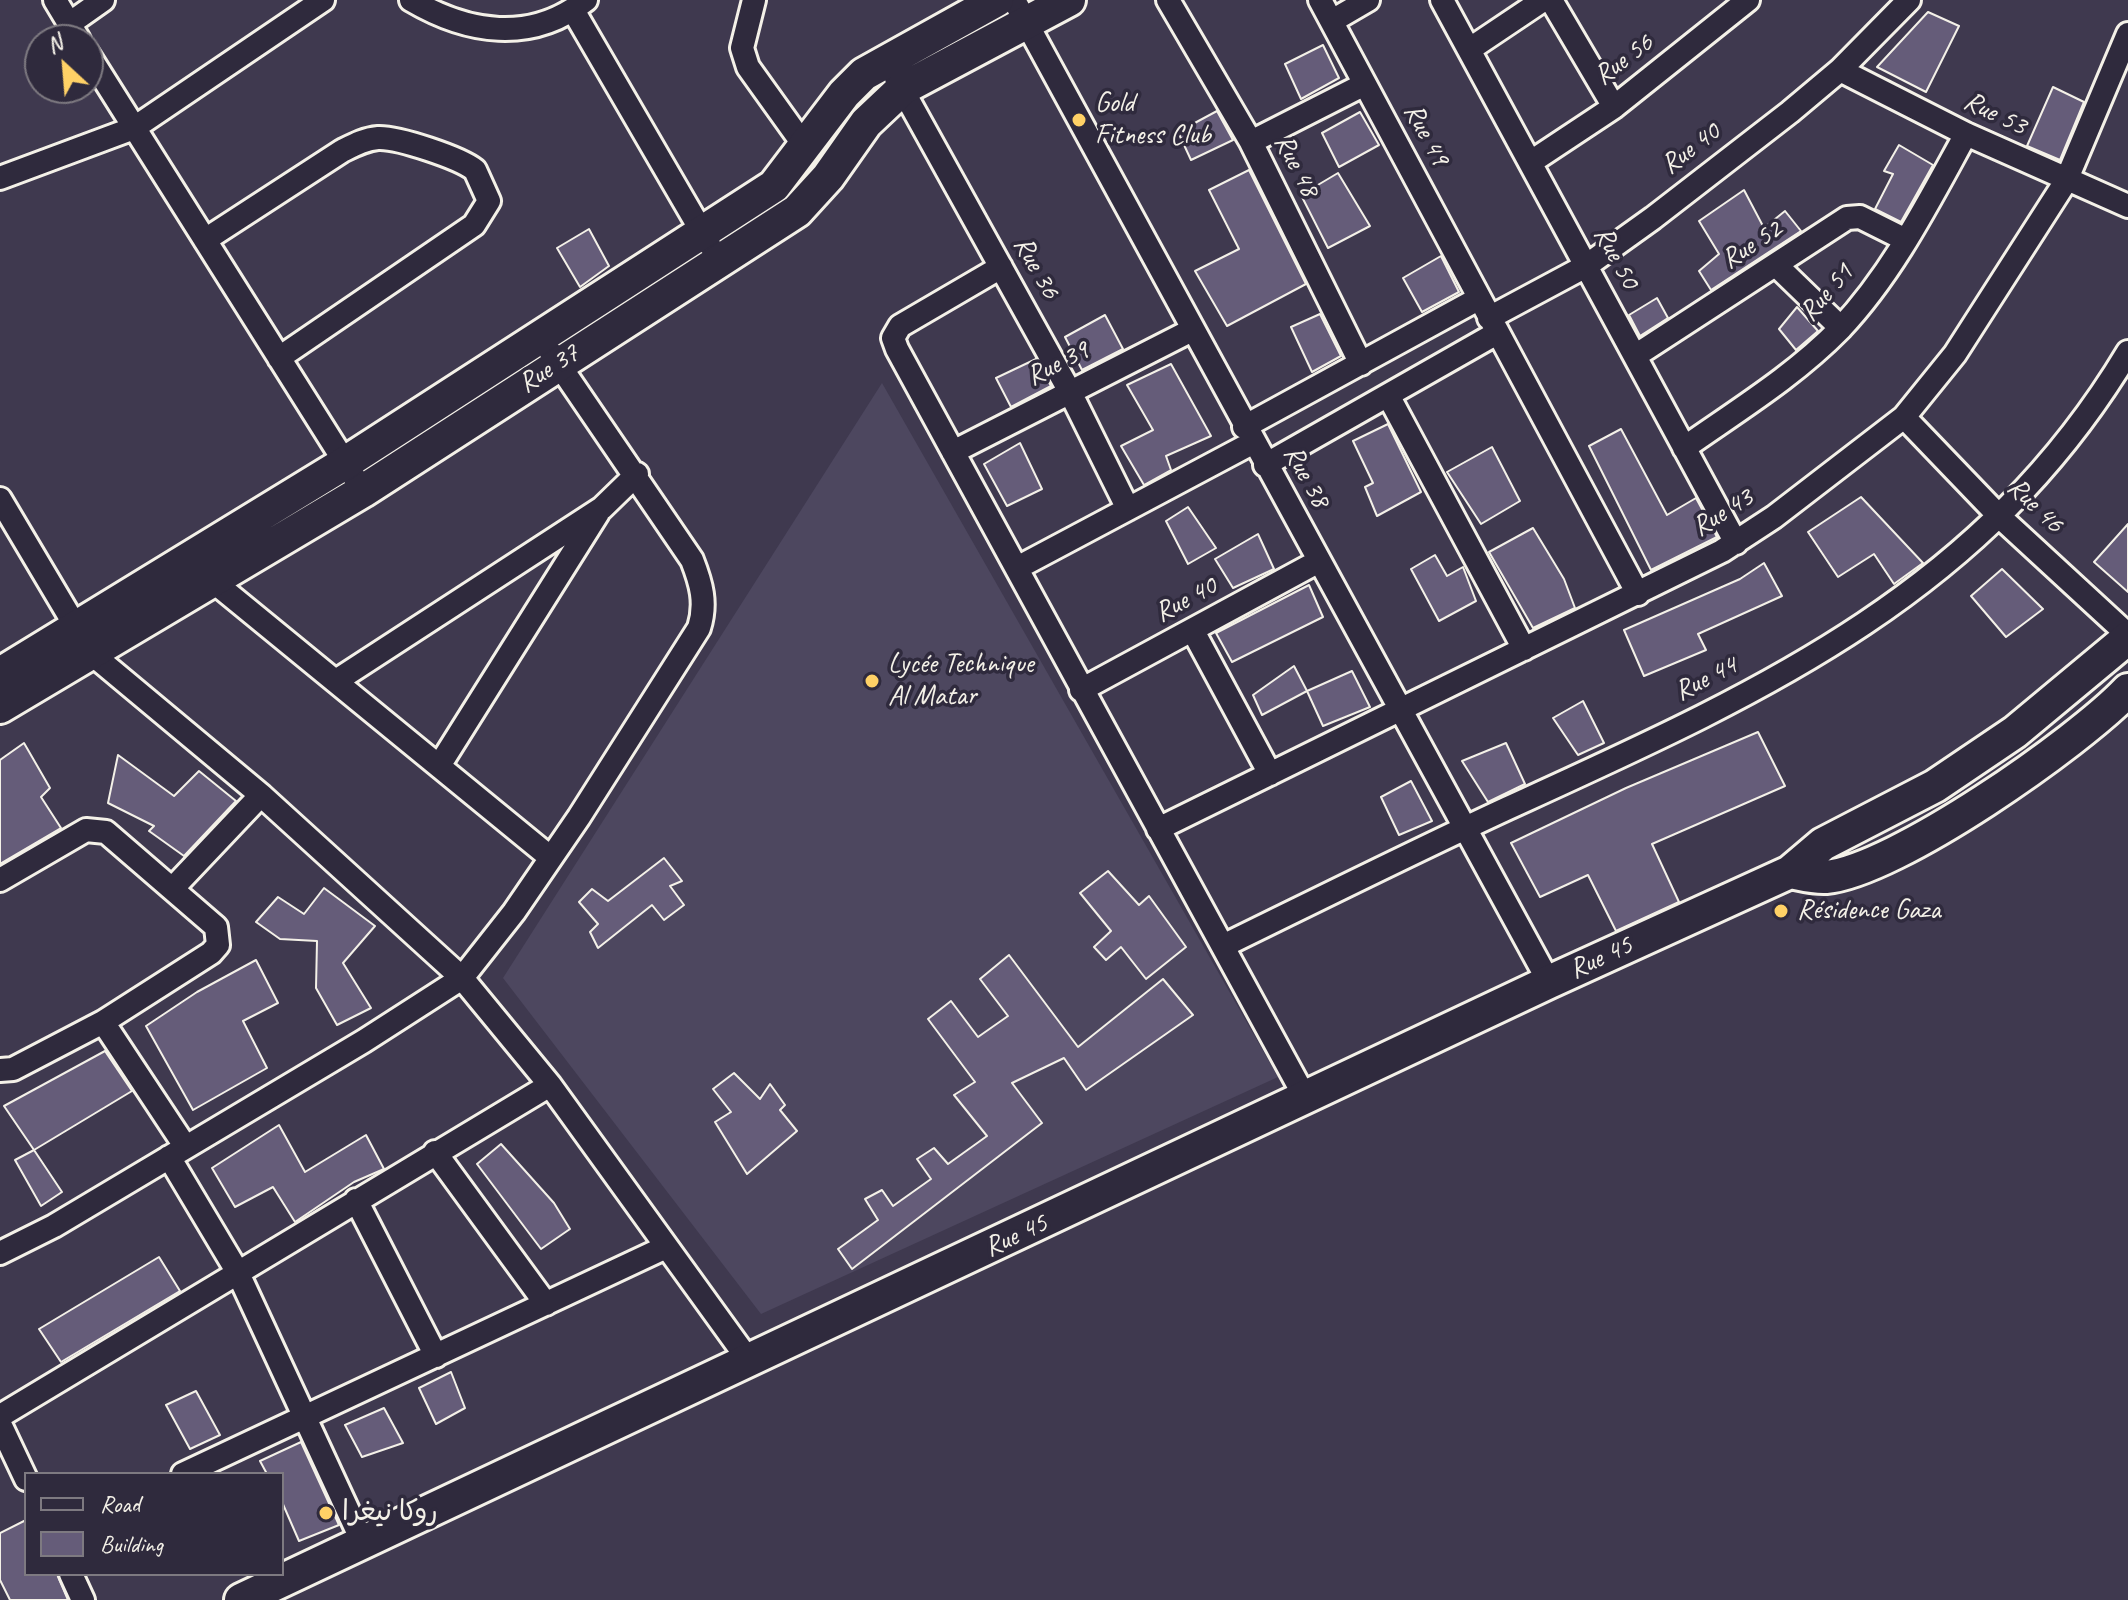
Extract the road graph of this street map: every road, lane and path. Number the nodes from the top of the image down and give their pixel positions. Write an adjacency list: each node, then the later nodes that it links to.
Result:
1 (55, 0): 19 (street)
2 (103, 0): 20 (street)
3 (323, 0): 29 (street)
4 (411, 0): 16 (street)
5 (754, 0): 32 (street)
6 (997, 0): 23 (street, Rue 37)
7 (1069, 0): 17 (street, Rue 37)
8 (1168, 0): 31 (street, Rue 48)
9 (1320, 0): 18 (street, Rue 49)
10 (1368, 0): 18 (street)
11 (1442, 0): 22 (street, Rue 50)
12 (1543, 0): 22 (street)
13 (1551, 0): 28 (street)
14 (1748, 0): 28 (street, Rue 56)
15 (1909, 0): 24 (street, Rue 40)
16 (580, 5): 37 (street)
17 (1020, 12): 27 (street, Rue 37); 46 (street, Rue 38)
18 (1332, 21): 26 (street, Rue 49)
19 (69, 24)
20 (81, 24)
21 (2128, 34): 35 (street, Rue 43)
22 (1470, 49): 33 (street, Rue 50)
23 (885, 59): 27 (street, Rue 36); 32 (street, Rue 37)
24 (1840, 70): 30 (street, Rue 53); 42 (street, Rue 40)
25 (104, 80): 29 (street)
26 (1365, 84): 31 (street); 44 (street, Rue 49)
27 (902, 89): 40 (street, Rue 37); 43 (street, Rue 36)
28 (1614, 107): 33 (street, Rue 56)
29 (134, 128): 34 (street); 38 (street)
30 (1966, 134): 35 (street, Rue 53); 39 (street, Rue 51)
31 (1251, 142): 51 (street, Rue 48)
32 (806, 148): 37 (street, Rue 37)
33 (1531, 162): 42 (street, Rue 50)
34 (1, 176)
35 (2066, 181): 36 (street, Rue 53); 54 (street, Rue 43)
36 (2128, 206)
37 (702, 232): 40 (street); 47 (street, Rue 37)
38 (205, 240): 50 (street); 50 (street)
39 (1906, 240): 41 (street, Rue 52); 45 (street, Rue 51)
40 (720, 262): 47 (street, Rue 37)
41 (1776, 265): 45 (street); 49 (street, Rue 52)
42 (1586, 266): 44 (street, Rue 40); 49 (street, Rue 50)
43 (1001, 267): 52 (street, Rue 36); 57 (street)
44 (1488, 317): 51 (street, Rue 40); 53 (street, Rue 40); 70 (street, Rue 49)
45 (1841, 328): 56 (street, Rue 51)
46 (1192, 330): 52 (street, Rue 39); 55 (street, Rue 38)
47 (549, 350): 58 (street, Rue 37); 60 (street); 61 (street, Rue 37)
48 (2128, 352): 65 (street, Rue 44)
49 (1635, 356): 56 (street, Rue 50)
50 (279, 358): 58 (street)
51 (1361, 364): 55 (street, Rue 40)
52 (1070, 392): 57 (street, Rue 39); 64 (street, Rue 36)
53 (1389, 397): 59 (street, Rue 40); 74 (street)
54 (1904, 417): 65 (street, Rue 46); 66 (street, Rue 43)
55 (1248, 435): 59 (street, Rue 38); 64 (street, Rue 40)
56 (1684, 448): 66 (street, Rue 50)
57 (953, 452): 68 (street)
58 (345, 463): 61 (street); 73 (street, Rue 37)
59 (1265, 465): 67 (street, Rue 38)
60 (637, 474): 63 (street); 86 (street)
61 (363, 491): 69 (street, Rue 37)
62 (0, 499): 73 (street)
63 (602, 508): 76 (street); 81 (street)
64 (1128, 509): 68 (street, Rue 40)
65 (2000, 517): 72 (street, Rue 46); 84 (street, Rue 44)
66 (1736, 543): 70 (street, Rue 43)
67 (1319, 561): 71 (street, Rue 40); 80 (street, Rue 38)
68 (1017, 568): 77 (street)
69 (214, 582): 73 (street, Rue 37); 76 (street)
70 (1638, 594): 74 (street, Rue 43)
71 (1193, 631): 77 (street, Rue 40); 82 (street)
72 (2128, 636): 87 (street, Rue 45)
73 (85, 642): 75 (street, Rue 37); 79 (street, Rue 37); 83 (street)
74 (1524, 649): 80 (street, Rue 43)
75 (0, 674)
76 (336, 681): 81 (street)
77 (1081, 690): 85 (street)
78 (2128, 690): 87 (street)
79 (0, 707)
80 (1401, 709): 82 (street, Rue 43); 84 (street, Rue 38)
81 (439, 766): 86 (street)
82 (1270, 774): 85 (street, Rue 43)
83 (261, 795): 89 (street); 91 (street)
84 (1464, 828): 90 (street, Rue 44); 92 (street, Rue 38)
85 (1158, 829): 90 (street)
86 (551, 858): 91 (street)
87 (1790, 872): 92 (street, Rue 45)
88 (0, 880): 89 (street)
89 (173, 888): 93 (street)
90 (1225, 945): 96 (street)
91 (462, 978): 95 (street); 97 (street)
92 (1549, 982): 96 (street, Rue 45)
93 (103, 1022): 94 (street); 97 (street)
94 (0, 1070)
95 (550, 1085): 98 (street); 100 (street)
96 (1306, 1099): 105 (street, Rue 45)
97 (177, 1152): 101 (street); 102 (street)
98 (435, 1152): 99 (street); 103 (street)
99 (356, 1200): 102 (street); 104 (street)
100 (666, 1247): 103 (street); 105 (street)
101 (0, 1253)
102 (237, 1271): 106 (street); 107 (street)
103 (546, 1304): 104 (street)
104 (436, 1356): 107 (street)
105 (750, 1362): 111 (street, Rue 45)
106 (0, 1416)
107 (308, 1418): 109 (street); 111 (street)
108 (0, 1424): 110 (street)
109 (187, 1472)
110 (24, 1475)
111 (363, 1543): 114 (street, Rue 45)
112 (72, 1576): 113 (street)
113 (83, 1600)
114 (241, 1600)

